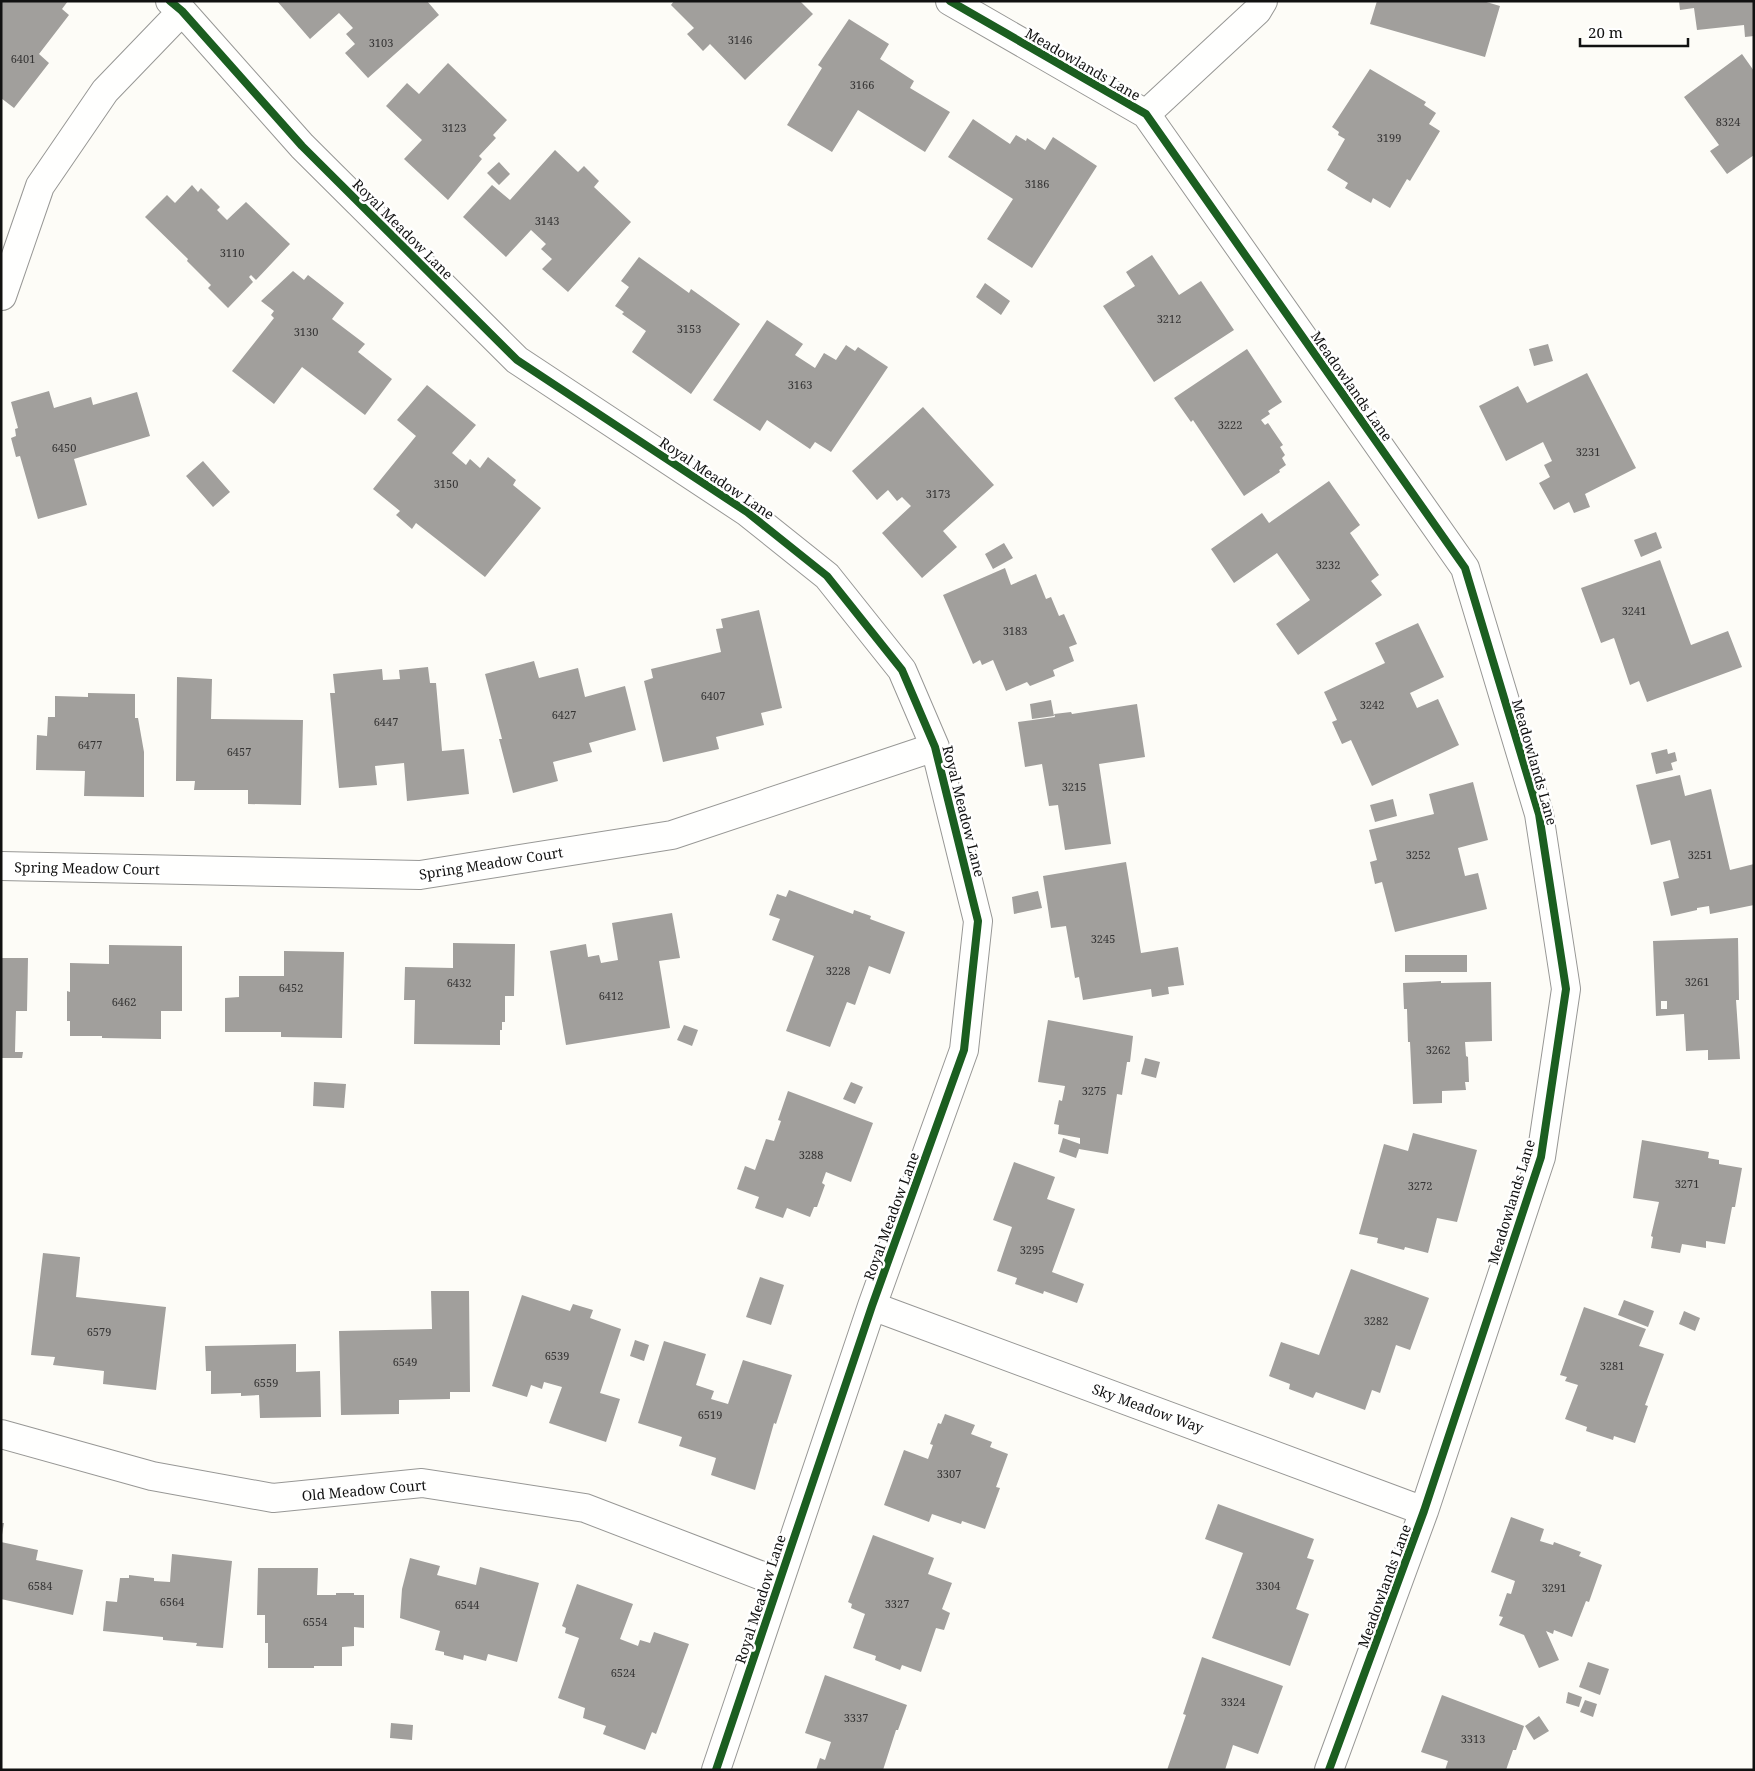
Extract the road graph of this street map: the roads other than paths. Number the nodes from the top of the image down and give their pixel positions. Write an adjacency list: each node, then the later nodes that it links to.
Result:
1 (950, 1): 4 (street, Meadowlands Lane)
2 (1263, 1): 4 (street)
3 (176, 6): 5 (street); 6 (street, Royal Meadow Lane)
4 (1146, 114): 10 (street, Meadowlands Lane)
5 (2, 296)
6 (935, 747): 7 (street, Spring Meadow Court); 8 (street, Royal Meadow Lane)
7 (1, 866)
8 (872, 1306): 10 (street, Sky Meadow Way); 11 (street, Royal Meadow Lane)
9 (1, 1434): 11 (street, Old Meadow Court)
10 (1424, 1511): 13 (street, Meadowlands Lane)
11 (778, 1582): 12 (street, Royal Meadow Lane)
12 (716, 1770)
13 (1329, 1770)

